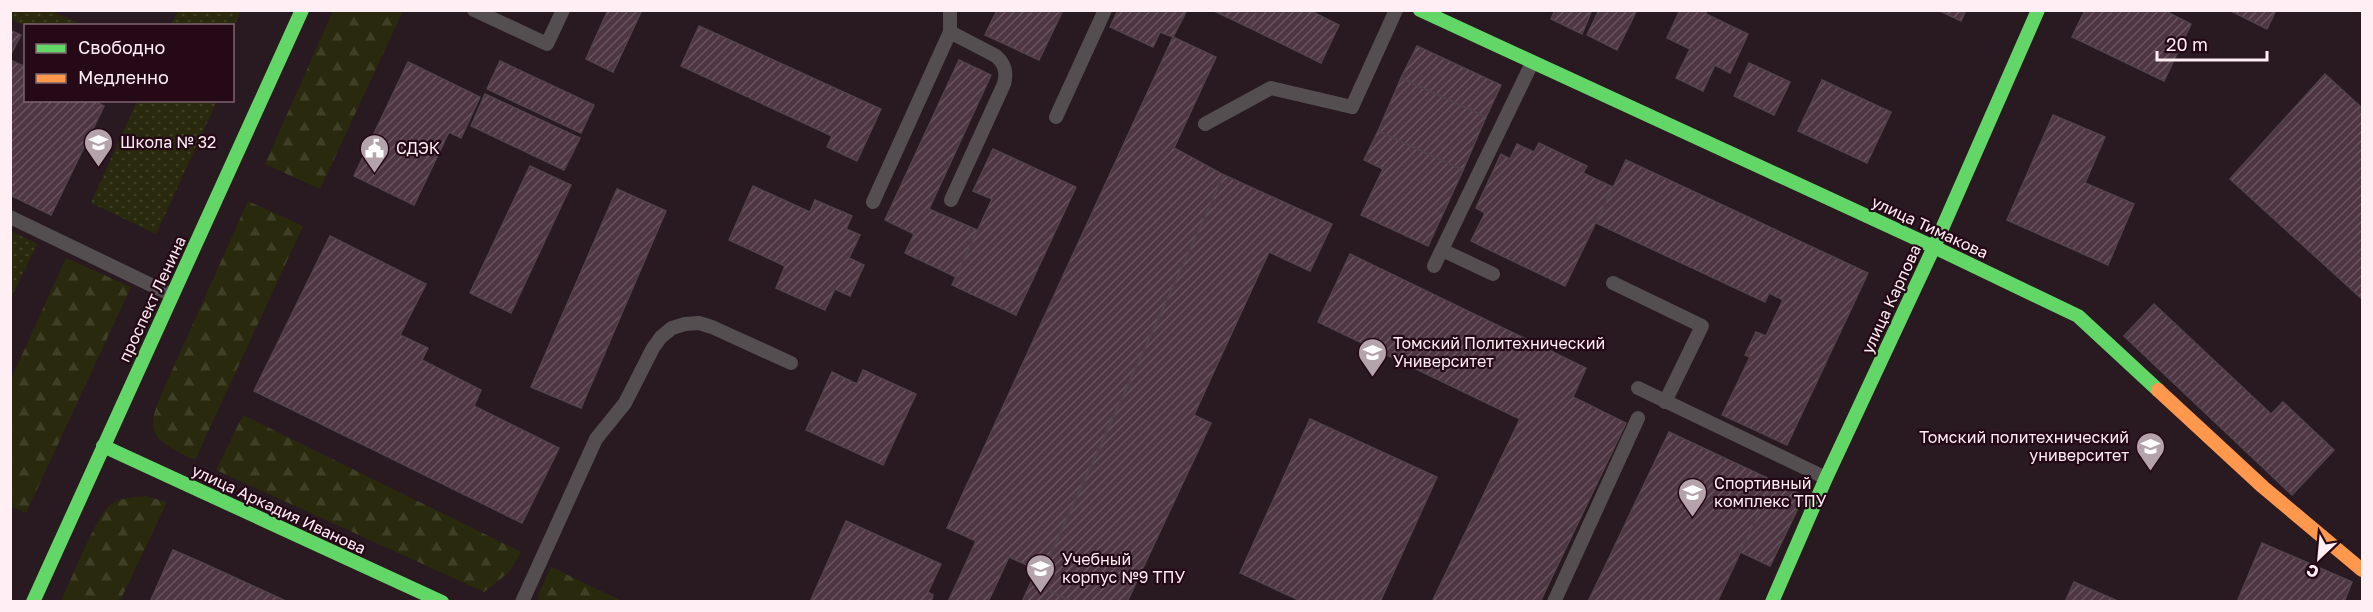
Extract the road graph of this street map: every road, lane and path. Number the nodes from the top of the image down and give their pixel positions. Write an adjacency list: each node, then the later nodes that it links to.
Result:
1 (302, 10): 21 (street, проспект Ленина)
2 (474, 10): 3 (lane)
3 (563, 10)
4 (950, 10): 9 (lane)
5 (1105, 10): 11 (lane)
6 (1396, 10): 12 (lane)
7 (1420, 10): 10 (street, улица Тимакова)
8 (2038, 10): 16 (street, улица Карпова)
9 (950, 32): 13 (lane); 14 (lane)
10 (1532, 63): 16 (street, улица Тимакова); 17 (lane)
11 (1056, 117)
12 (1205, 124)
13 (951, 200)
14 (873, 202)
15 (10, 217): 21 (lane)
16 (1934, 246): 27 (street, улица Карпова); 28 (street, улица Тимакова)
17 (1442, 250): 18 (lane); 19 (lane)
18 (1434, 266)
19 (1493, 274)
20 (1613, 283): 24 (lane)
21 (172, 295): 26 (street, проспект Ленина)
22 (791, 363): 31 (lane)
23 (1638, 388): 24 (lane)
24 (1665, 402): 27 (lane)
25 (1638, 418): 32 (lane)
26 (103, 446): 29 (street, проспект Ленина); 30 (street, улица Аркадия Иванова)
27 (1826, 477): 33 (street, улица Карпова)
28 (2362, 570)
29 (33, 602)
30 (441, 602)
31 (522, 602)
32 (1554, 602)
33 (1772, 602)

